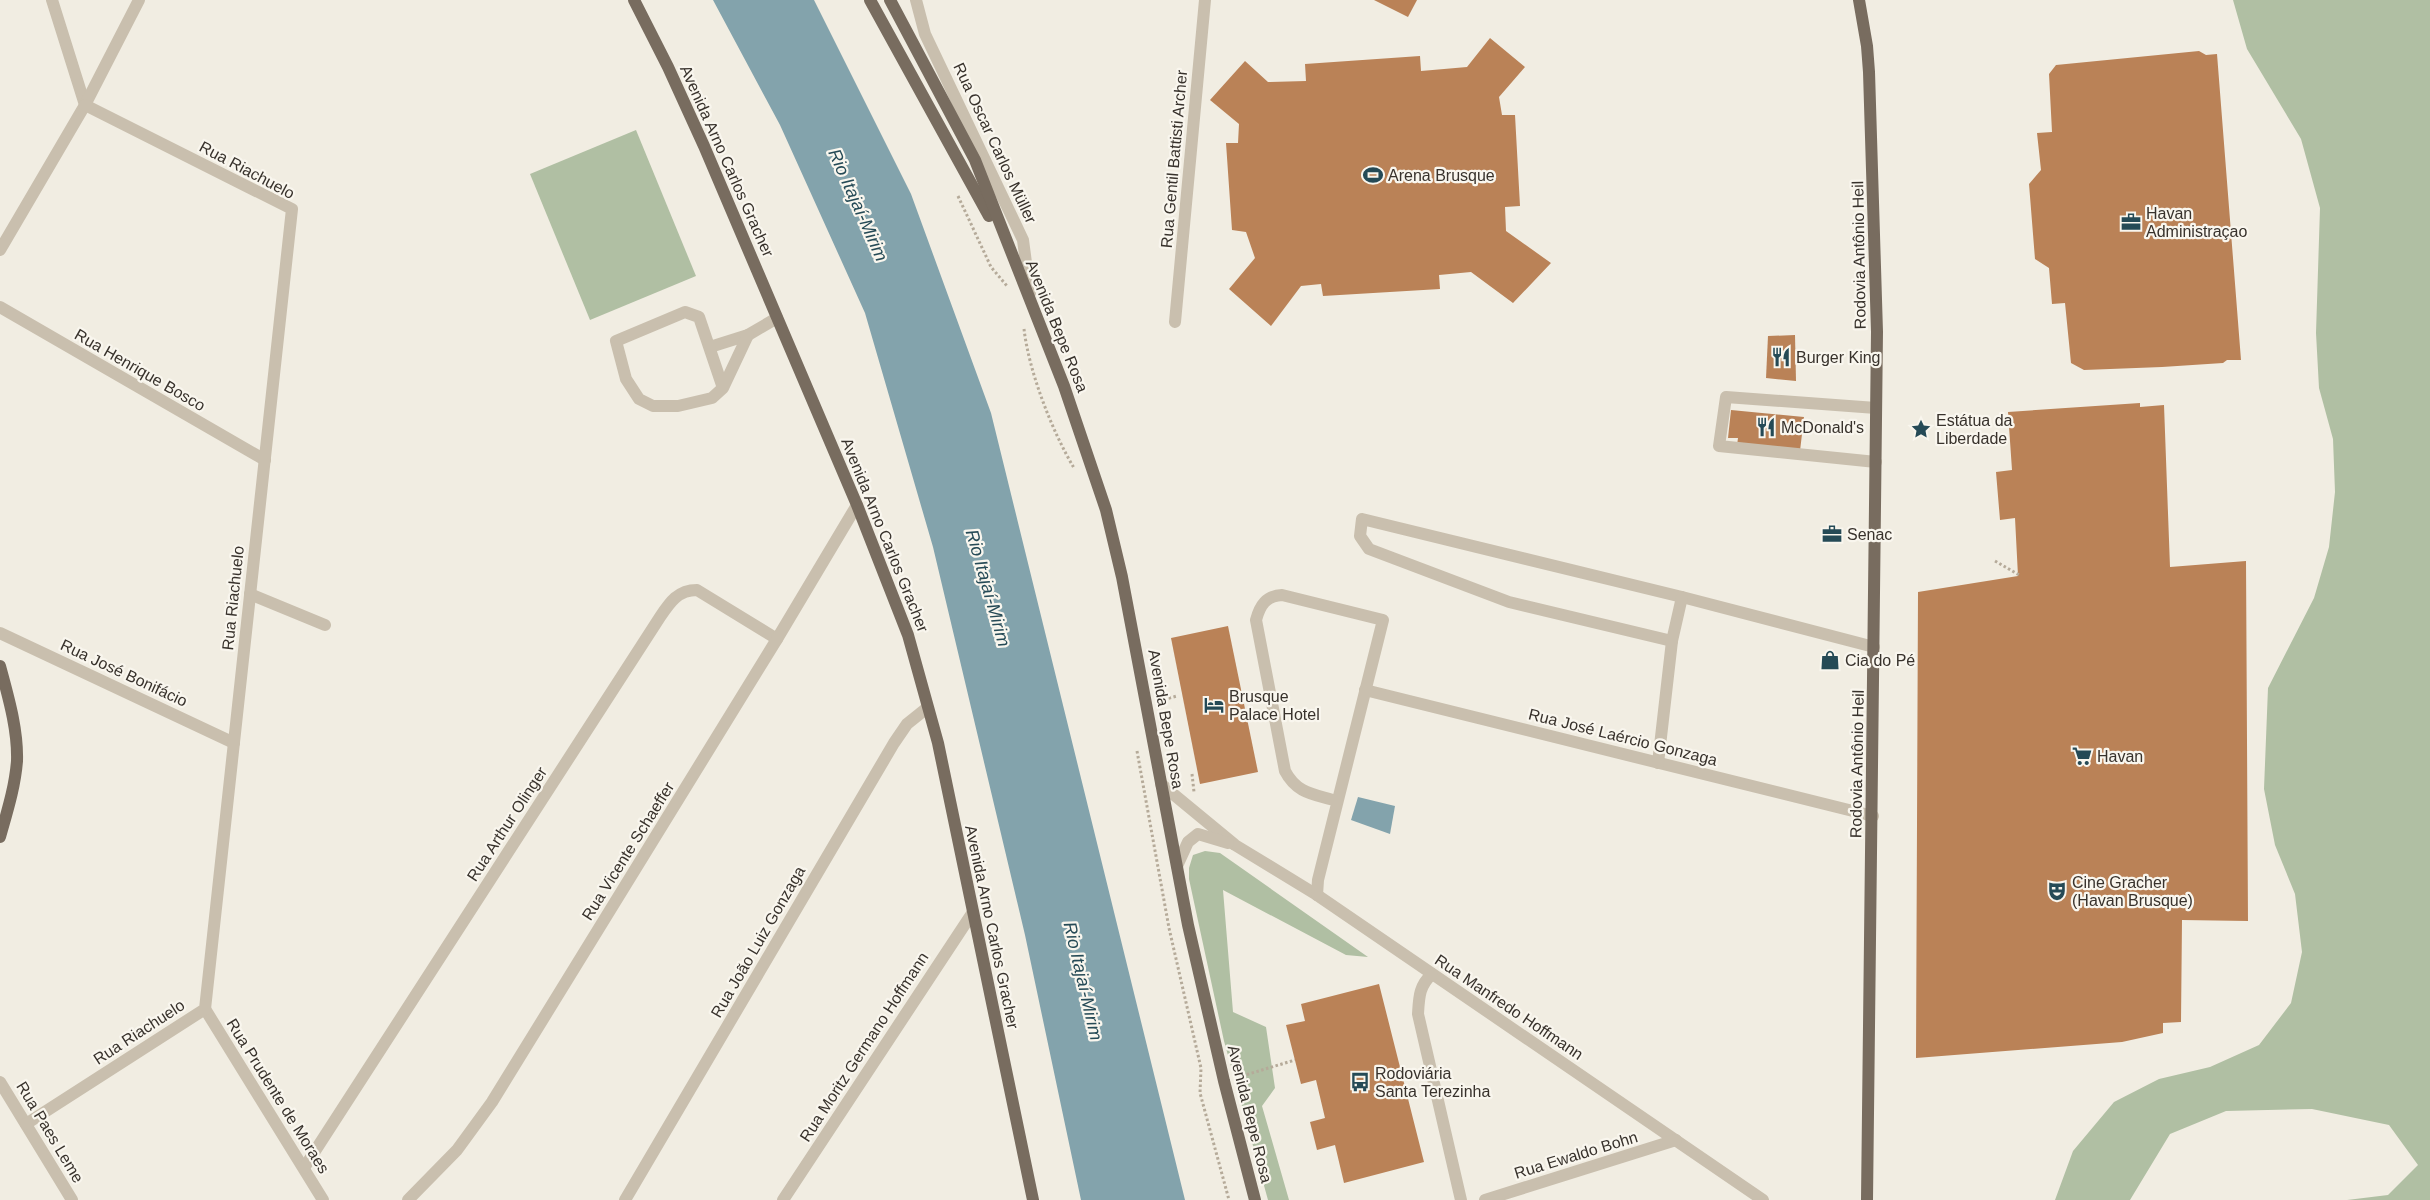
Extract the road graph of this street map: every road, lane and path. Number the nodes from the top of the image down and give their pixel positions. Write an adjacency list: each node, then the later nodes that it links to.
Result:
1 (52, 0): 11 (street)
2 (139, 0): 11 (street)
3 (634, 0): 18 (main road, Avenida Arno Carlos Gracher)
4 (870, 0): 10 (main road, Avenida Bepe Rosa)
5 (879, 0): 10 (main road)
6 (890, 0): 14 (main road, Avenida Bepe Rosa)
7 (916, 0): 16 (street, Rua Oscar Carlos Müller)
8 (1205, 0): 20 (street, Rua Gentil Battisti Archer)
9 (1859, 0): 24 (main road, Rodovia Antônio Heil)
10 (900, 54): 14 (main road, Avenida Bepe Rosa)
11 (85, 105): 13 (street); 25 (street, Rua Riachuelo)
12 (955, 189): 15 (path)
13 (0, 250)
14 (1010, 254): 16 (main road, Avenida Bepe Rosa)
15 (1008, 288)
16 (1032, 303): 45 (main road, Avenida Bepe Rosa)
17 (0, 307): 25 (street, Rua Henrique Bosco)
18 (778, 318): 21 (street); 28 (main road, Avenida Arno Carlos Gracher)
19 (1022, 321): 27 (path)
20 (1175, 322)
21 (748, 335): 22 (street); 23 (street)
22 (710, 347): 23 (street); 23 (street)
23 (723, 388)
24 (1876, 408): 26 (main road, Rodovia Antônio Heil); 26 (street)
25 (265, 460): 31 (street, Rua Riachuelo)
26 (1876, 462): 37 (main road, Rodovia Antônio Heil)
27 (1075, 470)
28 (857, 505): 35 (street, Rua Vicente Schaeffer); 40 (main road, Avenida Arno Carlos Gracher)
29 (1995, 561): 30 (path)
30 (2021, 576)
31 (250, 594): 33 (street); 41 (street, Rua Riachuelo)
32 (1682, 596): 36 (street); 36 (street); 37 (street)
33 (326, 625)
34 (0, 633): 41 (street, Rua José Bonifácio)
35 (778, 639): 61 (street, Rua Arthur Olinger); 64 (street, Rua Vicente Schaeffer)
36 (1672, 641): 43 (street)
37 (1874, 647): 48 (main road, Rodovia Antônio Heil)
38 (0, 666): 49 (main road)
39 (1365, 690): 43 (street, Rua José Laércio Gonzaga); 47 (street); 47 (street)
40 (927, 708): 53 (main road, Avenida Arno Carlos Gracher); 65 (street, Rua João Luiz Gonzaga)
41 (234, 743): 55 (street, Rua Riachuelo)
42 (1137, 750): 68 (path)
43 (1658, 762): 48 (street, Rua José Laércio Gonzaga)
44 (1192, 774): 46 (path)
45 (1161, 784): 50 (street, Rua Manfredo Hoffmann); 51 (main road, Avenida Bepe Rosa)
46 (1195, 798)
47 (1337, 801): 52 (street)
48 (1873, 816): 73 (main road, Rodovia Antônio Heil)
49 (0, 837)
50 (1235, 845): 51 (street, Rua Manfredo Hoffmann); 52 (street, Rua Manfredo Hoffmann)
51 (1177, 866): 69 (main road, Avenida Bepe Rosa)
52 (1317, 895): 54 (street, Rua Manfredo Hoffmann)
53 (972, 912): 66 (street, Rua Moritz Germano Hoffmann); 67 (main road, Avenida Arno Carlos Gracher)
54 (1432, 974): 60 (street, Rua Manfredo Hoffmann); 70 (street)
55 (205, 1009): 59 (street, Rua Riachuelo); 61 (street, Rua Prudente de Moraes)
56 (1295, 1060): 57 (path)
57 (1242, 1076)
58 (0, 1082): 59 (street, Rua Paes Leme)
59 (26, 1124): 62 (street, Rua Paes Leme)
60 (1676, 1140): 71 (street, Rua Ewaldo Bohn); 72 (street, Rua Manfredo Hoffmann)
61 (304, 1168): 63 (street, Rua Prudente de Moraes)
62 (72, 1200)
63 (323, 1200)
64 (408, 1200)
65 (625, 1200)
66 (783, 1200)
67 (1033, 1200)
68 (1229, 1200)
69 (1255, 1200)
70 (1461, 1200)
71 (1485, 1200)
72 (1763, 1200)
73 (1867, 1200)

